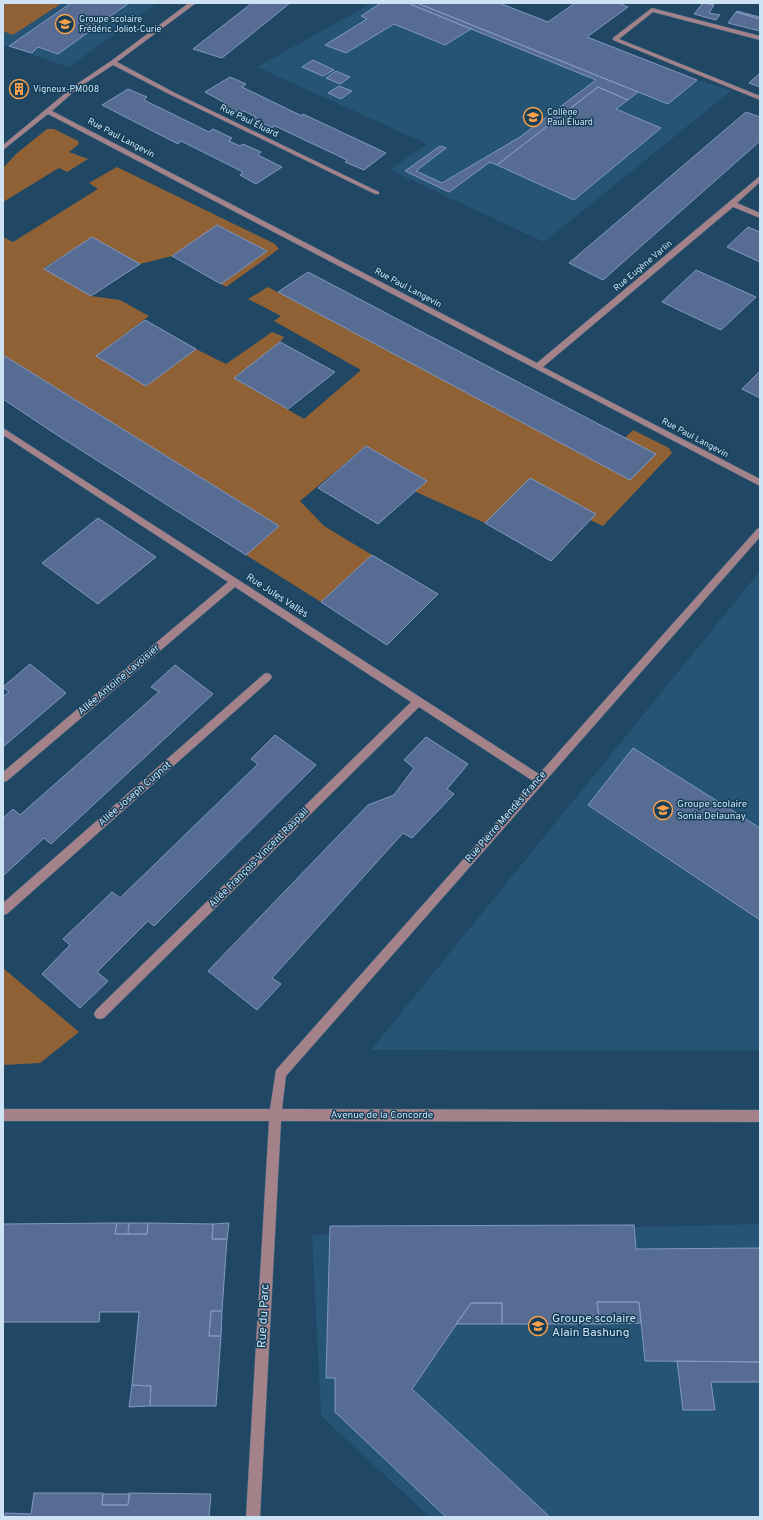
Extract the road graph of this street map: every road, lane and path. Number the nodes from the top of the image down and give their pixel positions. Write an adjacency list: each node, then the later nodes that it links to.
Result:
1 (193, 3): 3 (street)
2 (760, 38): 4 (street)
3 (113, 62): 5 (street); 8 (street, Rue Paul Éluard)
4 (760, 98)
5 (47, 111): 6 (street); 11 (street, Rue Paul Langevin)
6 (3, 148)
7 (760, 178): 9 (street, Rue Eugène Varlin)
8 (378, 193)
9 (732, 204): 10 (street); 11 (street, Rue Eugène Varlin)
10 (760, 216)
11 (538, 367): 13 (street, Rue Paul Langevin)
12 (3, 431): 15 (street, Rue Jules Vallès)
13 (760, 483)
14 (760, 531): 19 (street, Rue Pierre Mendès France)
15 (235, 582): 17 (street, Rue Jules Vallès); 18 (street, Allée Antoine Lavoisier)
16 (267, 677): 20 (street, Allée Joseph Cugnot)
17 (418, 701): 19 (street, Rue Jules Vallès); 21 (street, Allée François-Vincent Raspail)
18 (3, 778)
19 (539, 780): 22 (street, Rue Pierre Mendès France)
20 (3, 910)
21 (100, 1014)
22 (275, 1114): 23 (street, Avenue de la Concorde); 24 (street, Avenue de la Concorde); 25 (street, Rue du Parc)
23 (3, 1115)
24 (760, 1116)
25 (254, 1517)

